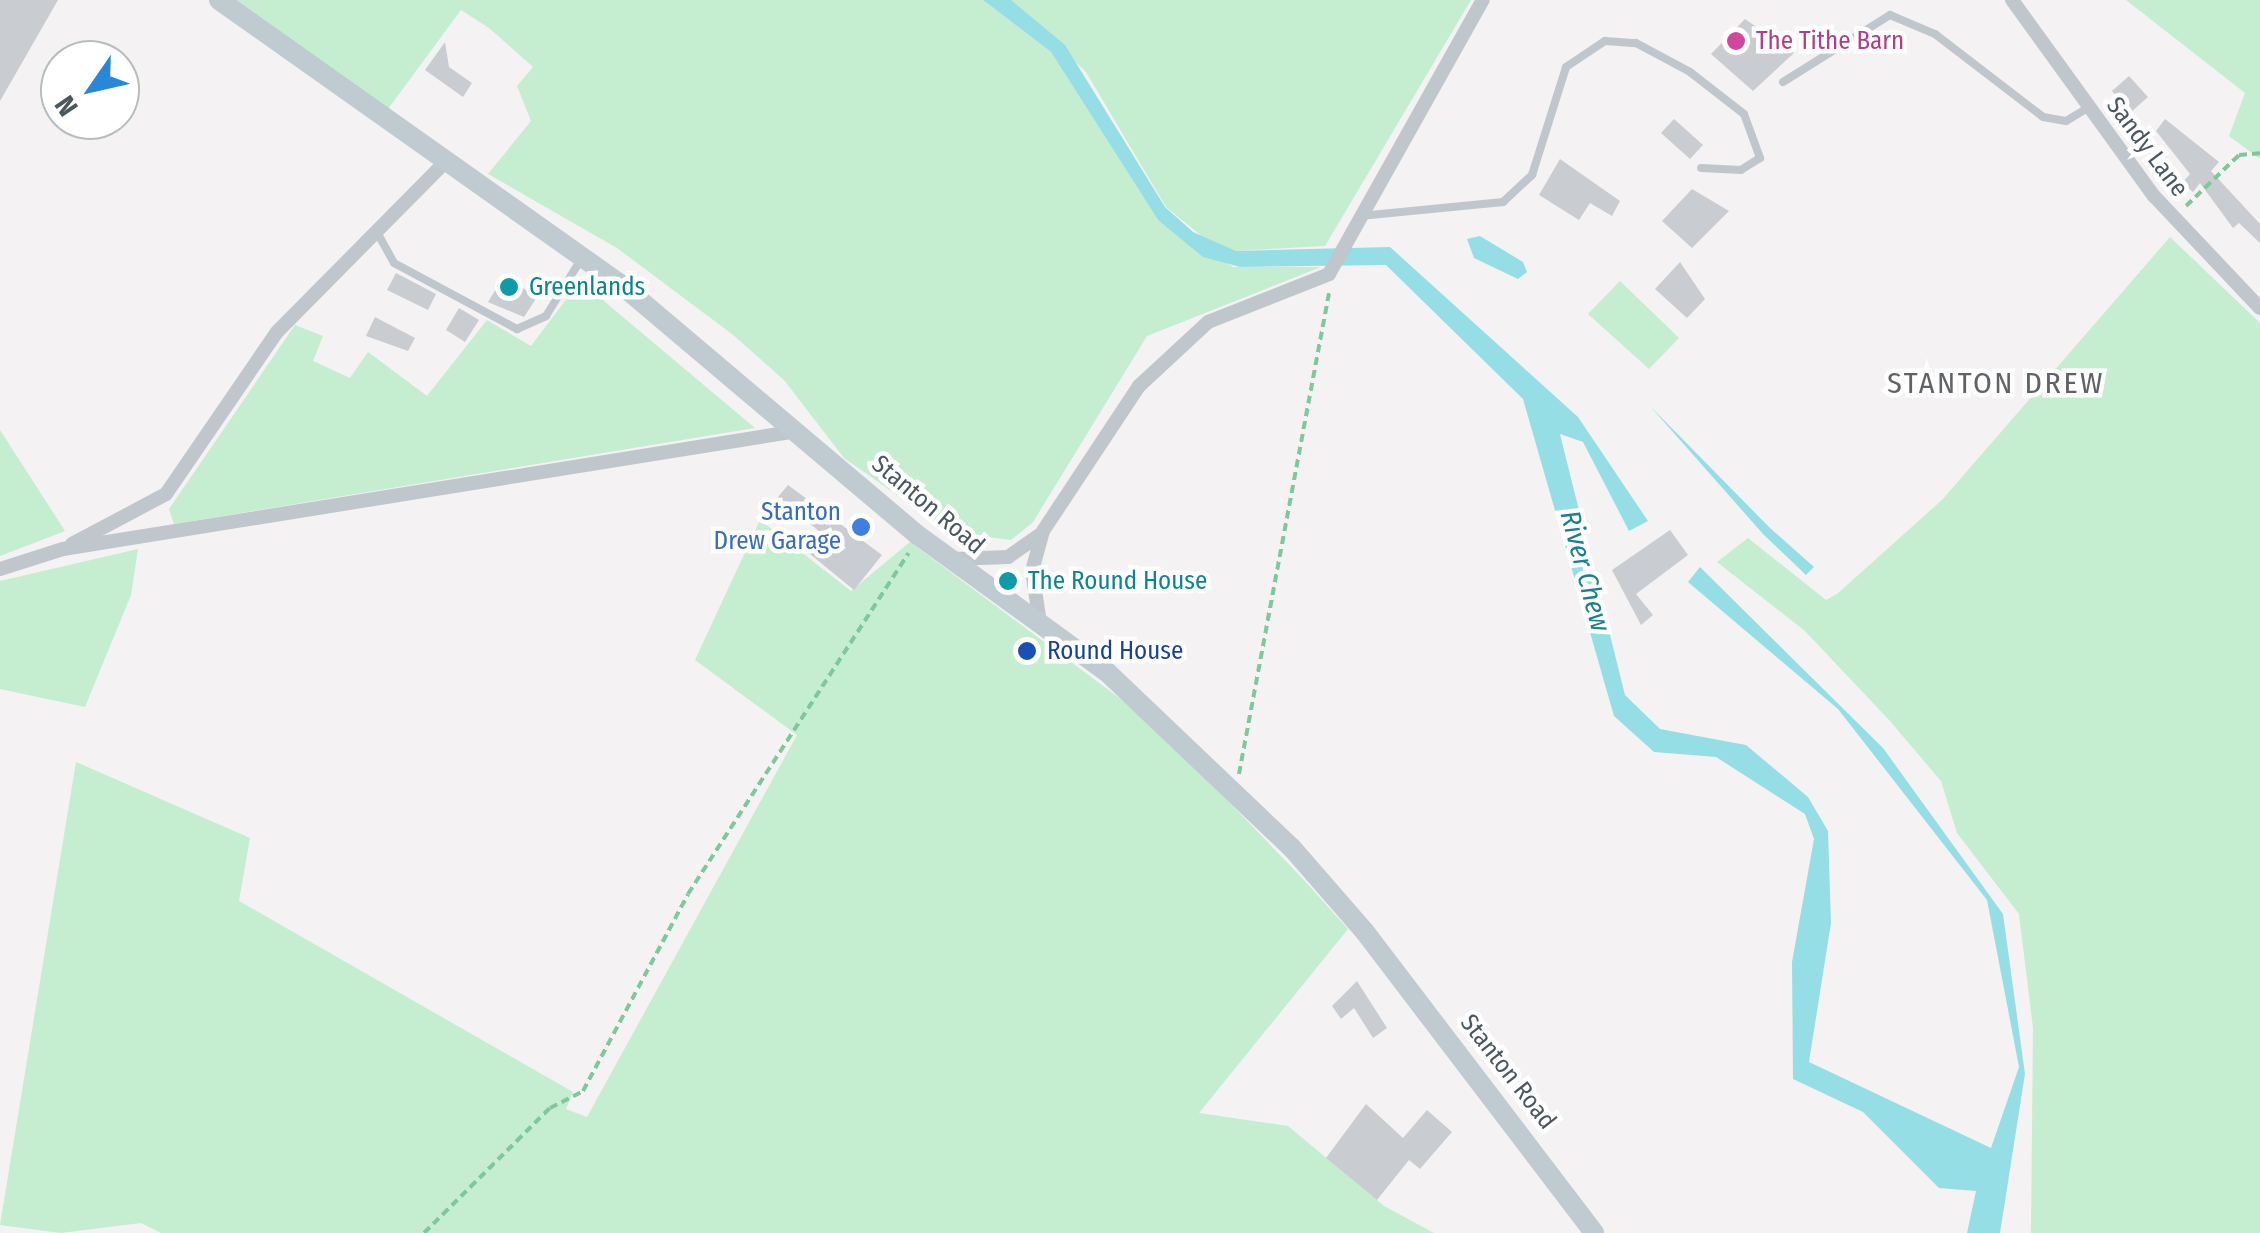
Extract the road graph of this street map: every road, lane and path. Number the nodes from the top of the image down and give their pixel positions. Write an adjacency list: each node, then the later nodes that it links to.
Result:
1 (219, 0): 7 (main road, Stanton Road)
2 (1484, 0): 10 (street)
3 (2012, 0): 5 (street, Sandy Lane)
4 (1783, 82): 5 (lane)
5 (2089, 106): 9 (street, Sandy Lane)
6 (2260, 152): 9 (path)
7 (444, 163): 11 (street); 12 (main road, Stanton Road)
8 (1702, 168): 10 (lane)
9 (2173, 219): 14 (street, Sandy Lane)
10 (1356, 222): 13 (street)
11 (378, 234): 12 (lane); 18 (street)
12 (582, 257): 15 (main road, Stanton Road)
13 (1326, 277): 16 (street); 22 (path)
14 (2260, 308)
15 (802, 430): 17 (main road, Stanton Road); 18 (street)
16 (1043, 531): 19 (street); 21 (street)
17 (919, 536): 19 (main road, Stanton Road); 23 (path)
18 (63, 549): 20 (street)
19 (950, 559): 21 (main road, Stanton Road)
20 (0, 569)
21 (1040, 623): 22 (main road, Stanton Road)
22 (1228, 786): 24 (main road, Stanton Road)
23 (424, 1233)
24 (1594, 1233)

